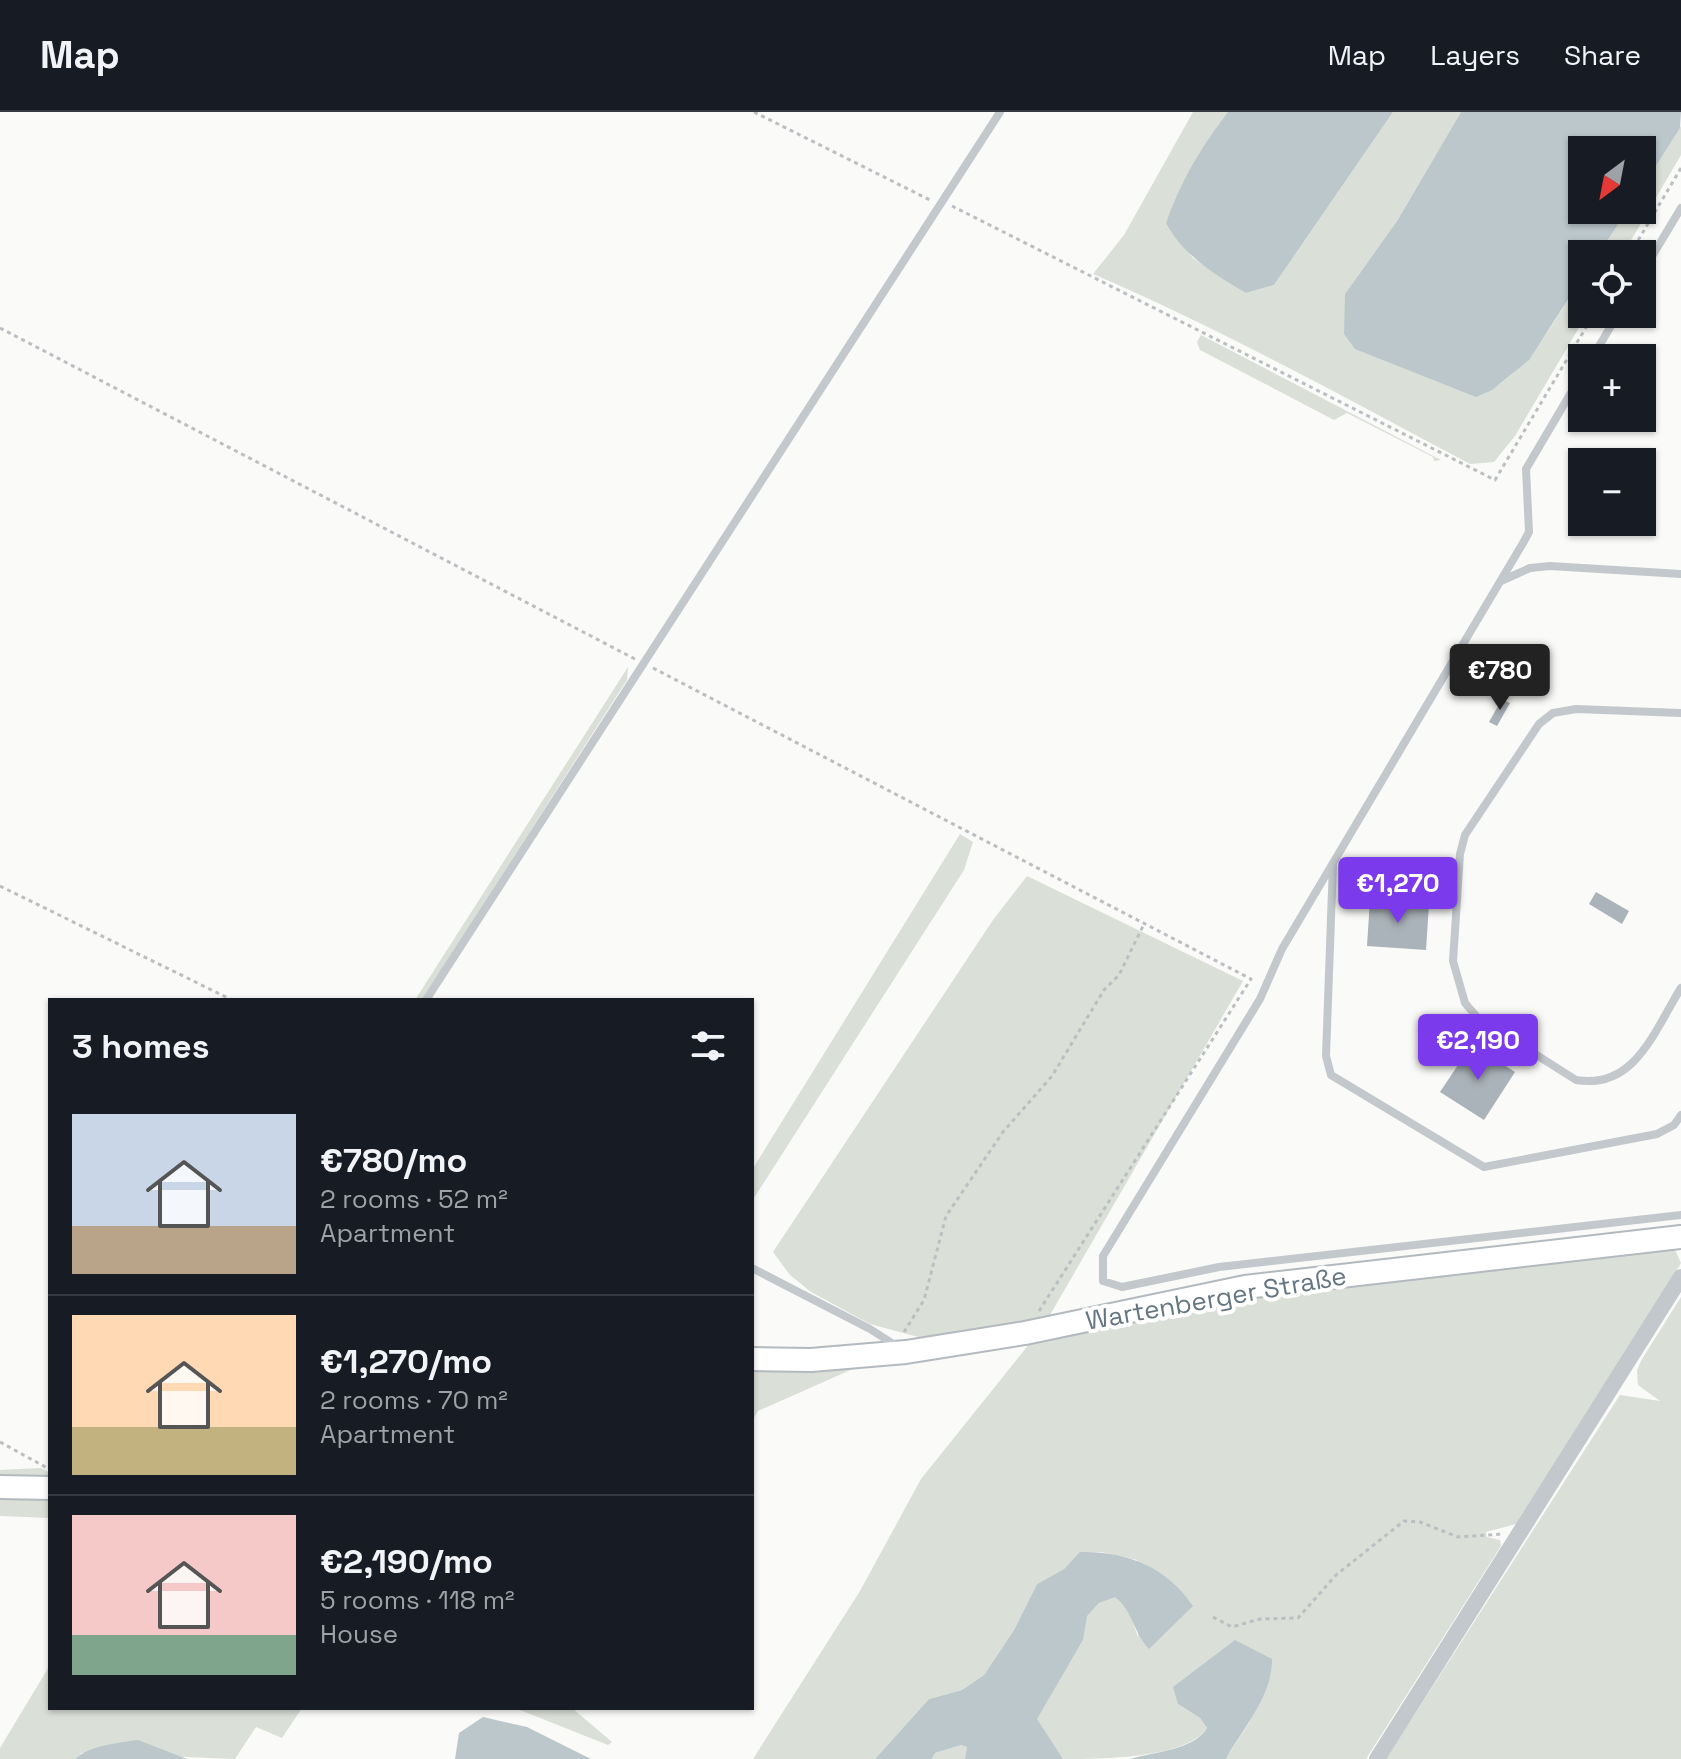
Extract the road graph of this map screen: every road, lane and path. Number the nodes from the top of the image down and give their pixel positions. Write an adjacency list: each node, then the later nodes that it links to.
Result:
1 (754, 112): 4 (path)
2 (1000, 112): 4 (lane)
3 (1681, 168): 6 (path)
4 (942, 203): 9 (path); 13 (lane)
5 (1681, 208): 7 (lane)
6 (1638, 240)
7 (1656, 250)
8 (0, 328): 13 (path)
9 (1586, 328)
10 (1568, 398): 12 (lane)
11 (1681, 574): 12 (lane)
12 (1500, 581): 15 (lane)
13 (643, 663): 17 (path); 20 (lane)
14 (1681, 713): 18 (lane)
15 (1333, 862): 21 (lane); 22 (lane)
16 (0, 886): 19 (path)
17 (1145, 924): 26 (path); 27 (path)
18 (1681, 988)
19 (228, 998)
20 (427, 998)
21 (1681, 1115)
22 (1681, 1215)
23 (1681, 1237): 26 (main road, Wartenberger Straße)
24 (754, 1269): 27 (lane)
25 (1681, 1277): 33 (street)
26 (1025, 1333): 27 (main road, Wartenberger Straße)
27 (900, 1348): 28 (main road, Wartenberger Straße)
28 (754, 1359)
29 (0, 1442): 30 (path)
30 (48, 1469)
31 (0, 1487): 32 (main road)
32 (48, 1488)
33 (1518, 1537): 34 (path); 35 (street)
34 (1213, 1617)
35 (1377, 1759)

